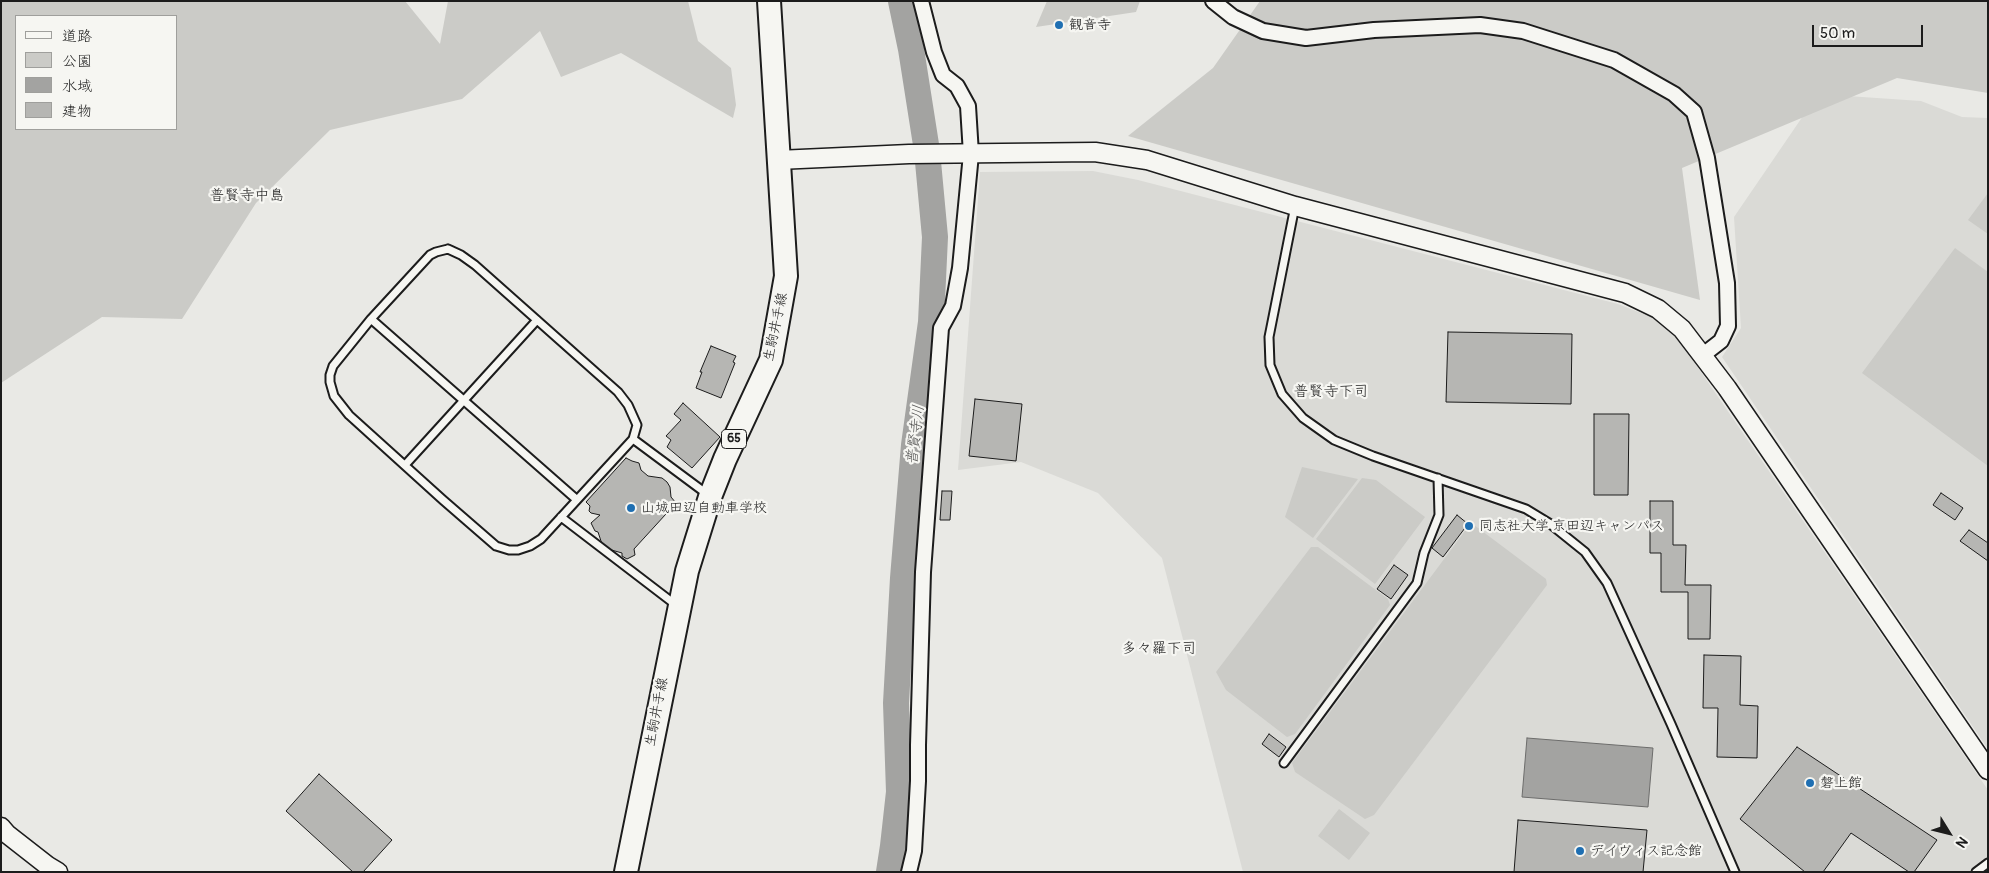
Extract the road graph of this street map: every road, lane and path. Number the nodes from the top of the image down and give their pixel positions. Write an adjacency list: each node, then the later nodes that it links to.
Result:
1 (769, 1): 5 (main road, 生駒井手線 / 65)
2 (921, 1): 4 (street)
3 (1214, 1): 9 (street)
4 (966, 154): 5 (street); 6 (street); 24 (street)
5 (778, 160): 14 (main road, 生駒井手線 / 65)
6 (1295, 206): 9 (street); 13 (lane)
7 (371, 319): 8 (lane); 10 (lane); 12 (lane)
8 (537, 320): 10 (lane); 11 (lane)
9 (1702, 355): 19 (street)
10 (464, 401): 12 (lane); 15 (lane)
11 (633, 439): 14 (lane); 15 (lane)
12 (405, 465): 16 (lane)
13 (1438, 478): 18 (lane); 25 (lane)
14 (710, 497): 17 (main road, 生駒井手線 / 65)
15 (576, 499): 16 (lane)
16 (561, 517): 17 (lane)
17 (678, 607): 23 (main road, 生駒井手線 / 65)
18 (1284, 763)
19 (1988, 770)
20 (1, 827): 22 (street)
21 (1987, 864): 26 (lane)
22 (58, 872)
23 (626, 872)
24 (909, 872)
25 (1735, 872)
26 (1976, 872)

